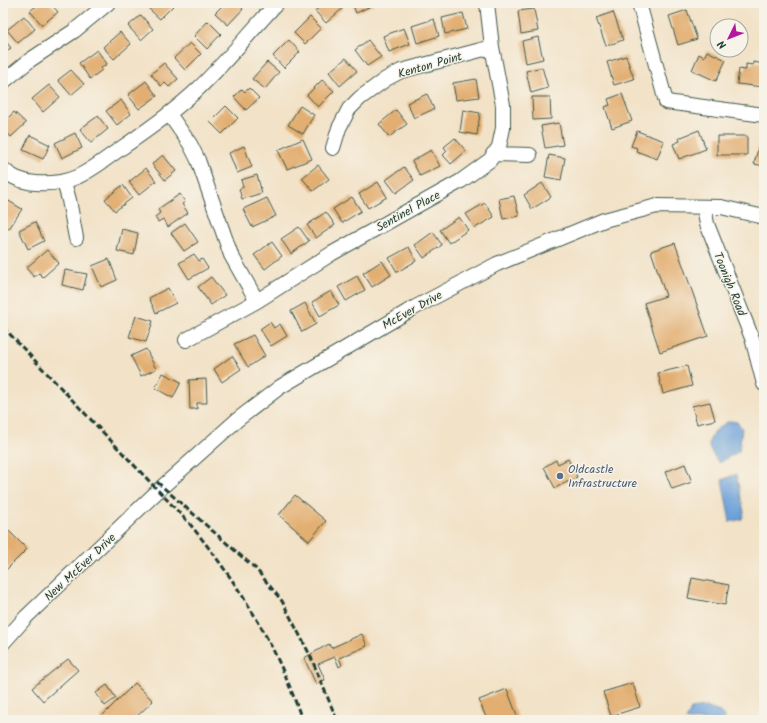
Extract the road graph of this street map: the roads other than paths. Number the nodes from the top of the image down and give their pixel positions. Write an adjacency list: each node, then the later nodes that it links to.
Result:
1 (108, 3): 6 (street)
2 (277, 3): 7 (street)
3 (487, 3): 5 (street, Sentinel Place)
4 (640, 3): 8 (street)
5 (492, 47): 9 (street, Kenton Point); 10 (street, Sentinel Place)
6 (3, 82)
7 (169, 114): 13 (street); 17 (street)
8 (764, 115)
9 (333, 148)
10 (493, 154): 11 (street); 17 (street, Sentinel Place)
11 (530, 155)
12 (3, 169): 13 (street)
13 (64, 182): 16 (street)
14 (704, 206): 15 (street, McEver Drive); 19 (street, Toonigh Road); 20 (street, McEver Drive)
15 (764, 217)
16 (76, 238)
17 (257, 302): 18 (street, Sentinel Place)
18 (186, 340)
19 (764, 384)
20 (158, 491): 21 (street, New McEver Drive)
21 (3, 643)

